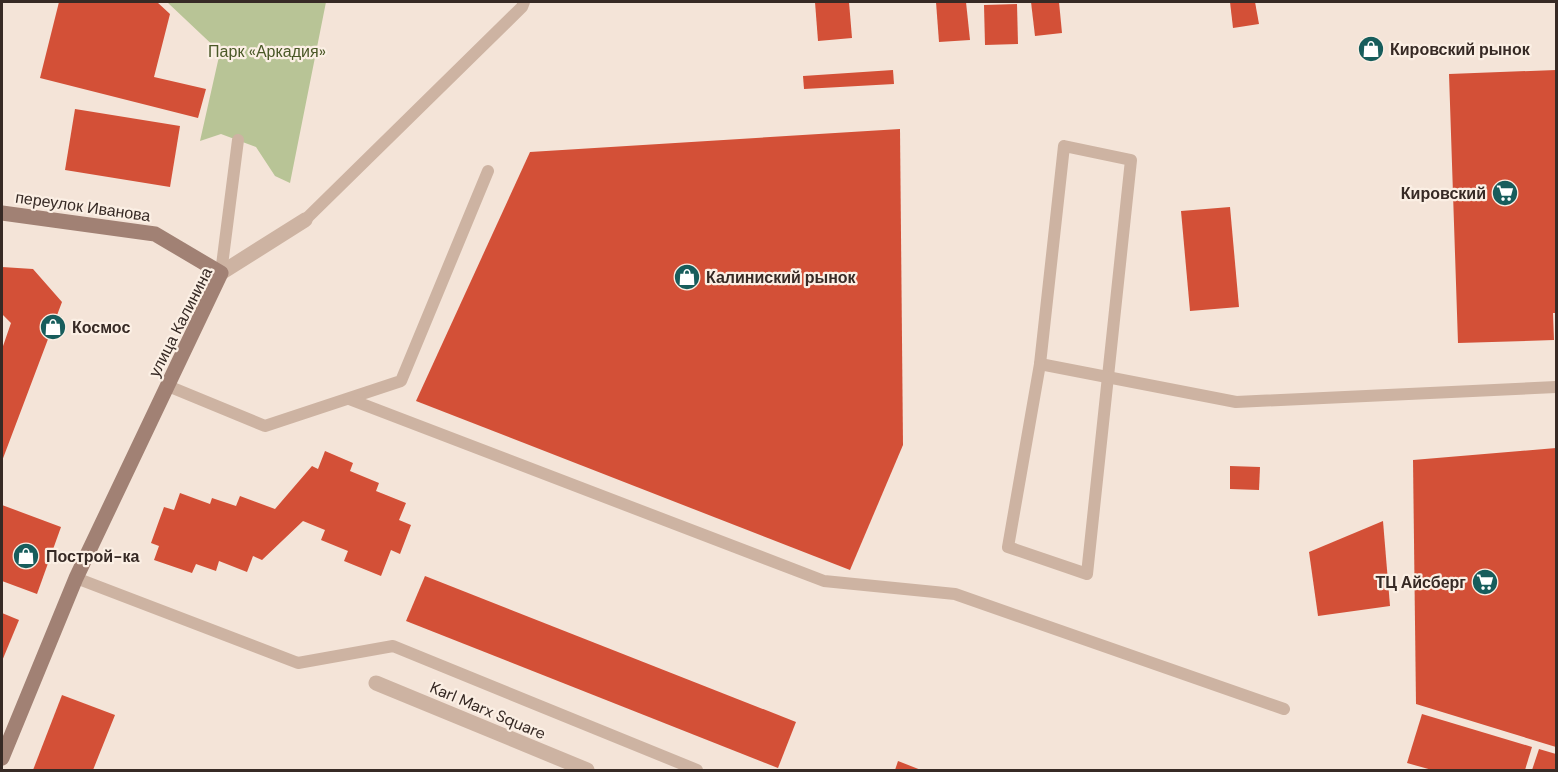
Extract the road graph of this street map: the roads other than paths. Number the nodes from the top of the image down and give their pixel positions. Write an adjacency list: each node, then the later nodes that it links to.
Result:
1 (524, 2): 5 (lane, улица Калинина)
2 (238, 140): 6 (lane)
3 (488, 171): 11 (lane)
4 (2, 213): 6 (street, переулок Иванова)
5 (305, 220): 6 (street, улица Калинина)
6 (221, 273): 9 (street, улица Калинина)
7 (1040, 364): 8 (lane); 8 (lane); 8 (lane)
8 (1108, 377): 10 (lane)
9 (168, 386): 11 (lane); 12 (street, улица Калинина)
10 (1557, 387)
11 (349, 399): 14 (lane)
12 (76, 578): 15 (street, улица Калинина); 17 (lane)
13 (376, 683): 16 (street, Karl Marx Square)
14 (1284, 709)
15 (2, 758)
16 (586, 771)
17 (697, 771)

